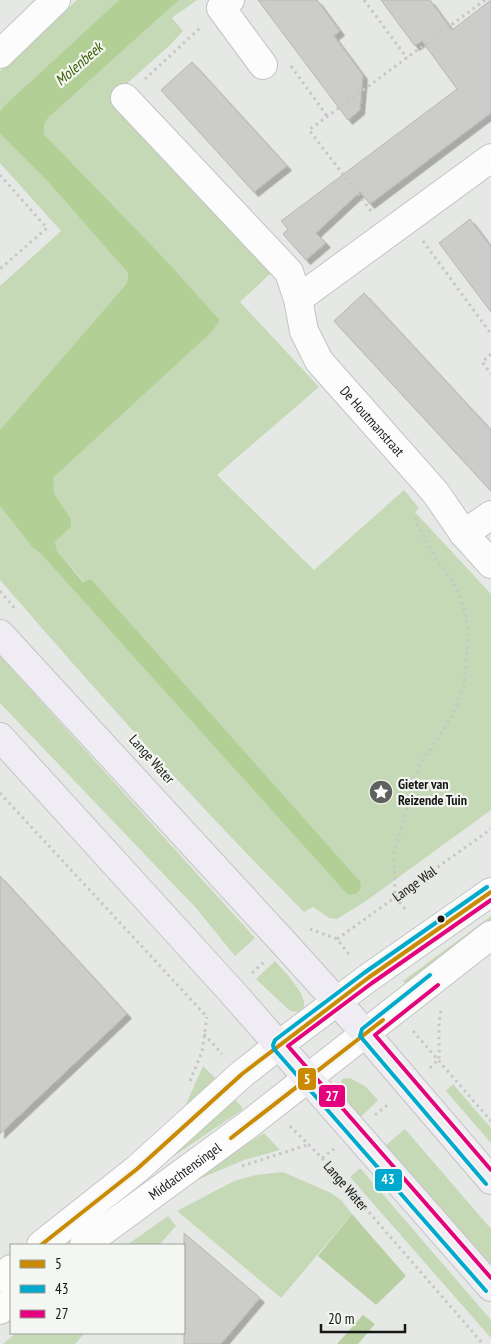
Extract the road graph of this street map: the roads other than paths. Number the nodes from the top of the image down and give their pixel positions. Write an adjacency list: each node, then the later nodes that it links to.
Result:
1 (56, 0): 3 (street)
2 (226, 4): 4 (street)
3 (0, 54)
4 (262, 64)
5 (131, 104): 7 (street, De Houtmanstraat)
6 (491, 158): 7 (street)
7 (298, 299): 9 (street, De Houtmanstraat)
8 (491, 515): 9 (street)
9 (464, 534): 10 (street, De Houtmanstraat)
10 (491, 564)
11 (0, 634): 15 (main road, Lange Water)
12 (0, 737): 17 (main road)
13 (491, 892): 15 (street)
14 (491, 935): 16 (street)
15 (337, 1001): 16 (main road, Lange Water); 17 (street)
16 (366, 1034): 18 (street); 19 (main road, Lange Water)
17 (279, 1045): 18 (main road); 20 (street)
18 (308, 1079): 21 (street, Middachtensingel); 24 (main road)
19 (491, 1180)
20 (42, 1244)
21 (85, 1244)
22 (10, 1270): 23 (street)
23 (0, 1278)
24 (491, 1287)

